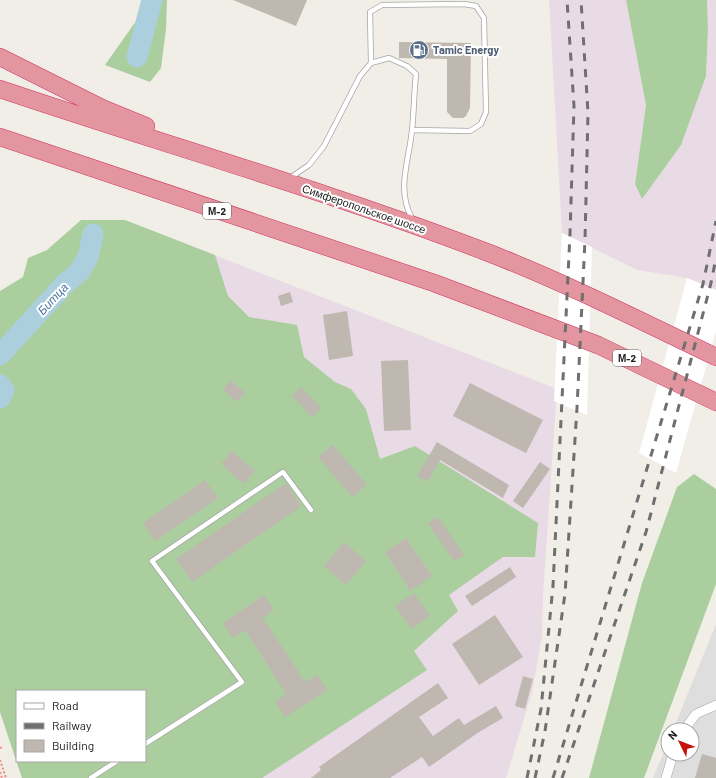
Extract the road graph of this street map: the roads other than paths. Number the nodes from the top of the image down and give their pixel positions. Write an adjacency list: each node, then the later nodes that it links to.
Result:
1 (0, 57): 6 (highway)
2 (371, 63): 4 (lane); 4 (lane); 7 (lane)
3 (0, 89): 6 (highway, Симферопольское шоссе)
4 (412, 130): 8 (lane)
5 (0, 137): 10 (highway, М-2)
6 (269, 176): 7 (highway, Симферопольское шоссе)
7 (285, 182): 8 (highway, Симферопольское шоссе)
8 (416, 226): 9 (highway, Симферопольское шоссе)
9 (716, 357)
10 (716, 402)
11 (312, 510): 14 (lane)
12 (716, 705): 13 (street)
13 (690, 722)
14 (146, 743)
15 (115, 762): 17 (lane)
16 (671, 762): 18 (street)
17 (91, 778)
18 (666, 778)

